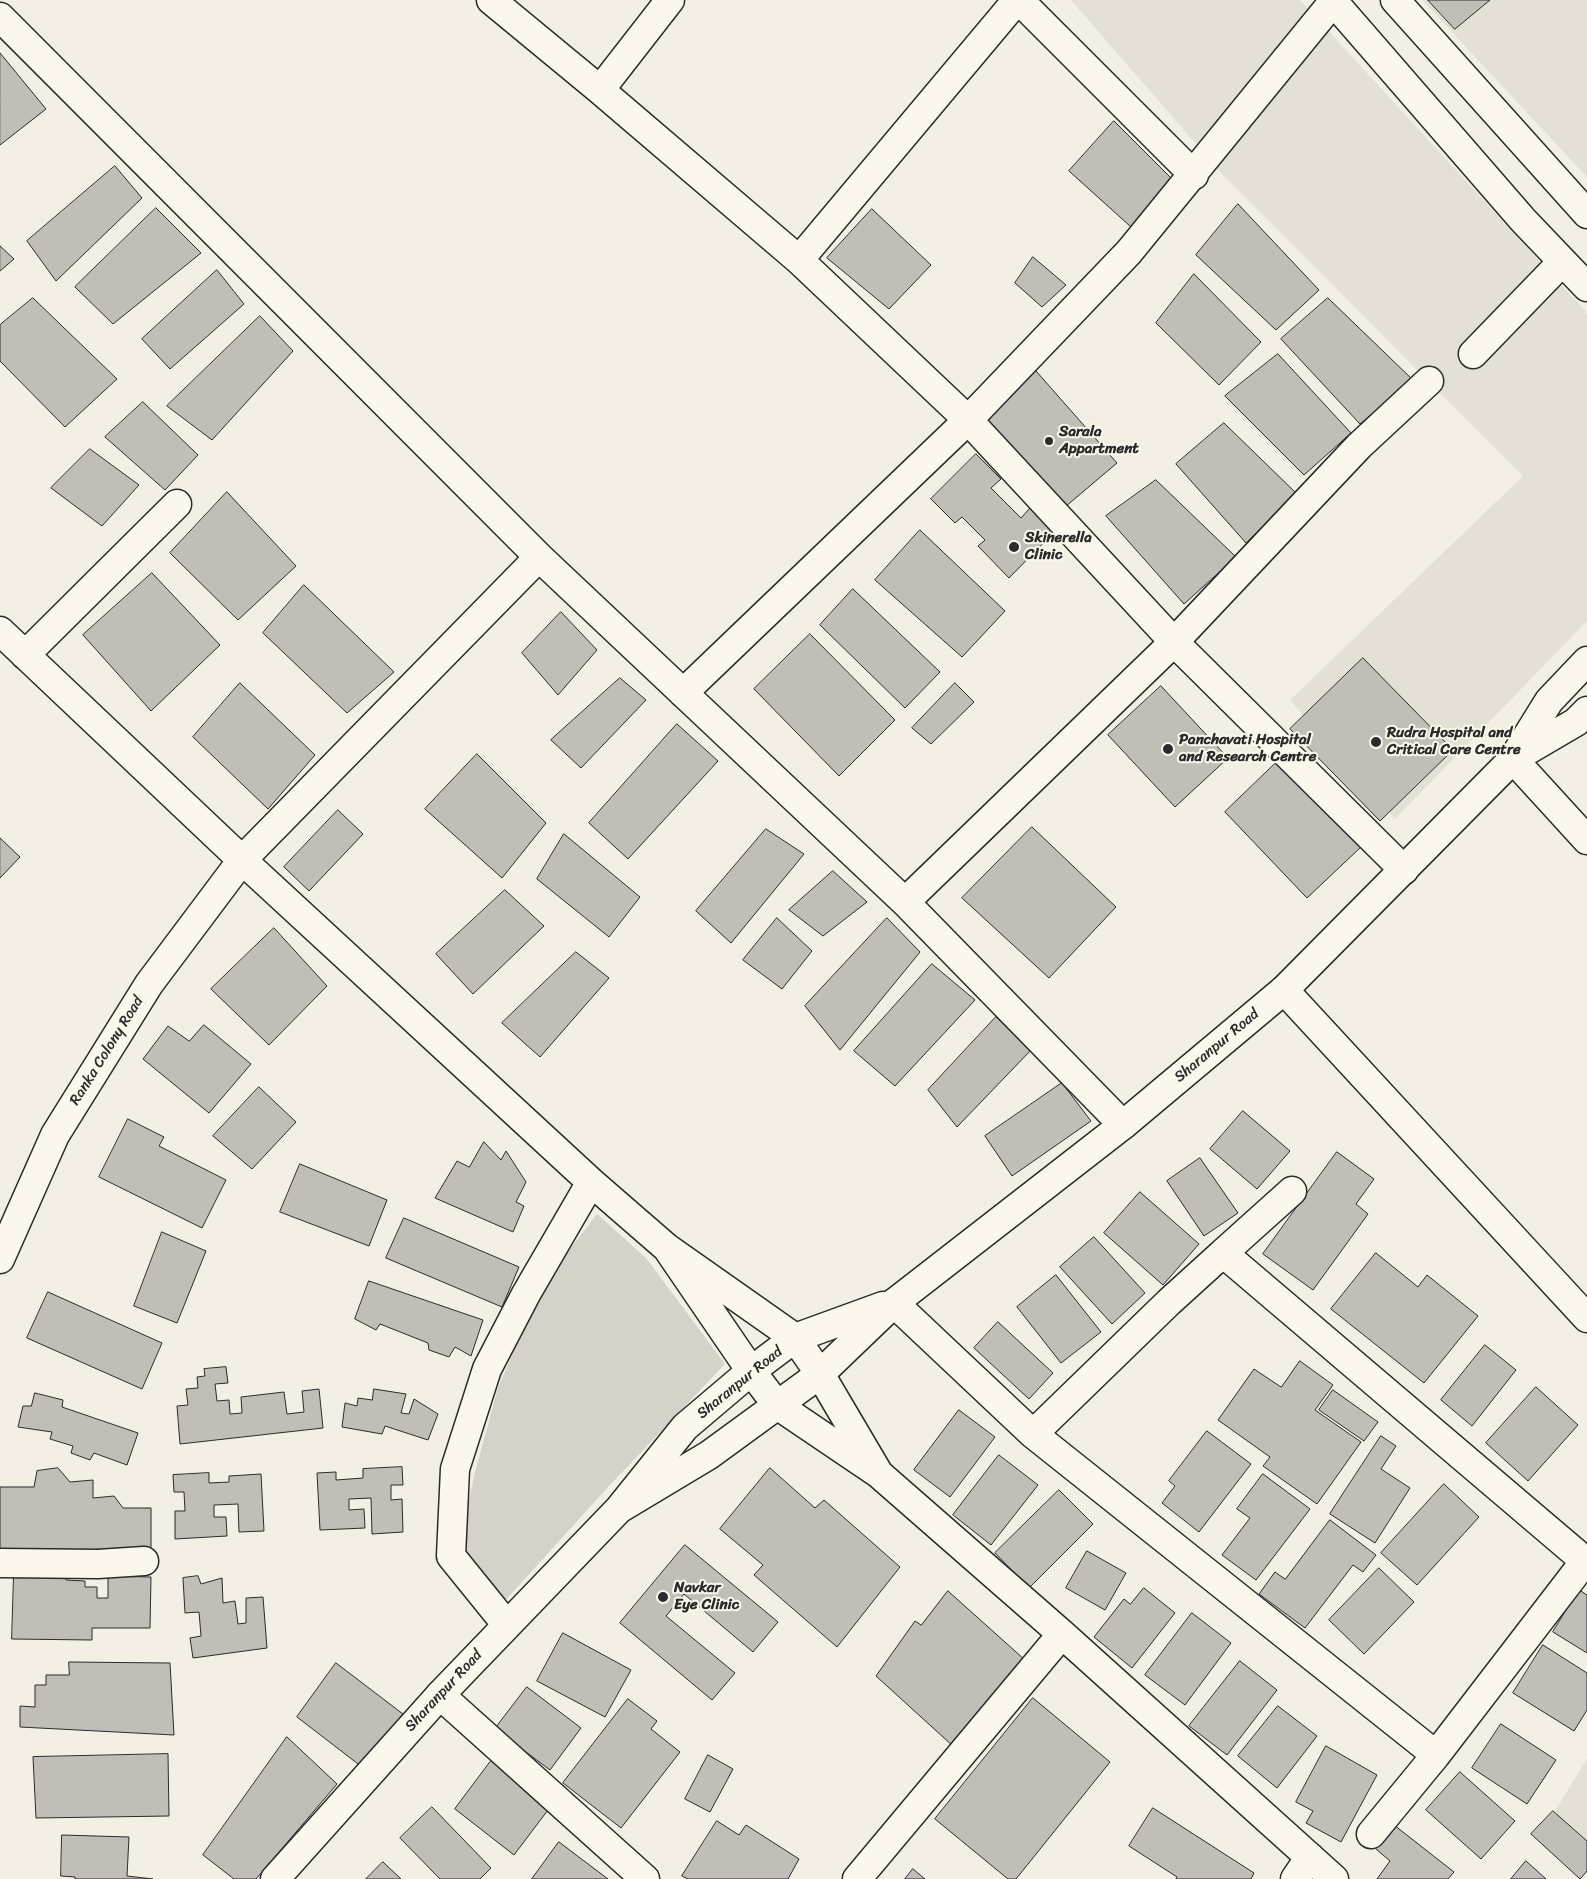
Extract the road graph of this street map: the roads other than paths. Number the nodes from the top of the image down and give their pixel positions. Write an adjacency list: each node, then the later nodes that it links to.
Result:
1 (491, 0): 7 (street)
2 (670, 0): 7 (street)
3 (1018, 0): 8 (street); 10 (street)
4 (1395, 0): 9 (street)
5 (1332, 1): 8 (street); 11 (street)
6 (0, 17): 17 (street)
7 (600, 90): 10 (street)
8 (1194, 175): 15 (street)
9 (1587, 214)
10 (799, 260): 15 (street)
11 (1562, 262): 12 (street); 13 (street)
12 (1587, 287)
13 (1473, 354)
14 (1429, 381): 19 (street)
15 (968, 420): 19 (street); 22 (street)
16 (178, 504): 20 (street)
17 (539, 557): 22 (street); 26 (street, Ranka Colony Road)
18 (0, 631): 20 (street)
19 (1174, 642): 27 (street); 28 (street)
20 (25, 655): 26 (street)
21 (1587, 661): 24 (street, Sharanpur Road)
22 (684, 693): 28 (street)
23 (1587, 710): 24 (street, Sharanpur Road)
24 (1513, 759): 25 (street); 27 (street, Sharanpur Road)
25 (1587, 840)
26 (242, 860): 31 (street); 34 (street, Ranka Colony Road)
27 (1404, 870): 29 (street, Sharanpur Road)
28 (905, 902): 30 (street)
29 (1284, 990): 30 (street, Sharanpur Road); 37 (street)
30 (1124, 1124): 36 (street, Sharanpur Road)
31 (591, 1182): 33 (street); 47 (street)
32 (1292, 1191): 35 (street)
33 (667, 1248): 38 (street); 39 (street)
34 (1, 1252)
35 (1223, 1253): 42 (street); 50 (street)
36 (894, 1302): 38 (street, Sharanpur Road); 40 (street, Sharanpur Road); 42 (street)
37 (1587, 1318)
38 (795, 1338): 39 (street, Sharanpur Road); 40 (street)
39 (751, 1371): 41 (street); 44 (street, Sharanpur Road)
40 (820, 1374): 41 (street, Sharanpur Road); 43 (street)
41 (777, 1405): 43 (street); 44 (street, Sharanpur Road)
42 (1033, 1434): 50 (street)
43 (878, 1474): 48 (street)
44 (619, 1509): 47 (street, Sharanpur Road)
45 (144, 1561): 46 (street)
46 (0, 1564)
47 (506, 1624): 49 (street, Sharanpur Road)
48 (1062, 1634): 52 (street); 55 (street)
49 (440, 1695): 53 (street, Sharanpur Road); 54 (street)
50 (1436, 1755): 51 (street)
51 (1371, 1834)
52 (1310, 1857): 56 (street); 57 (street)
53 (275, 1879)
54 (645, 1879)
55 (857, 1879)
56 (1295, 1879)
57 (1334, 1879)

